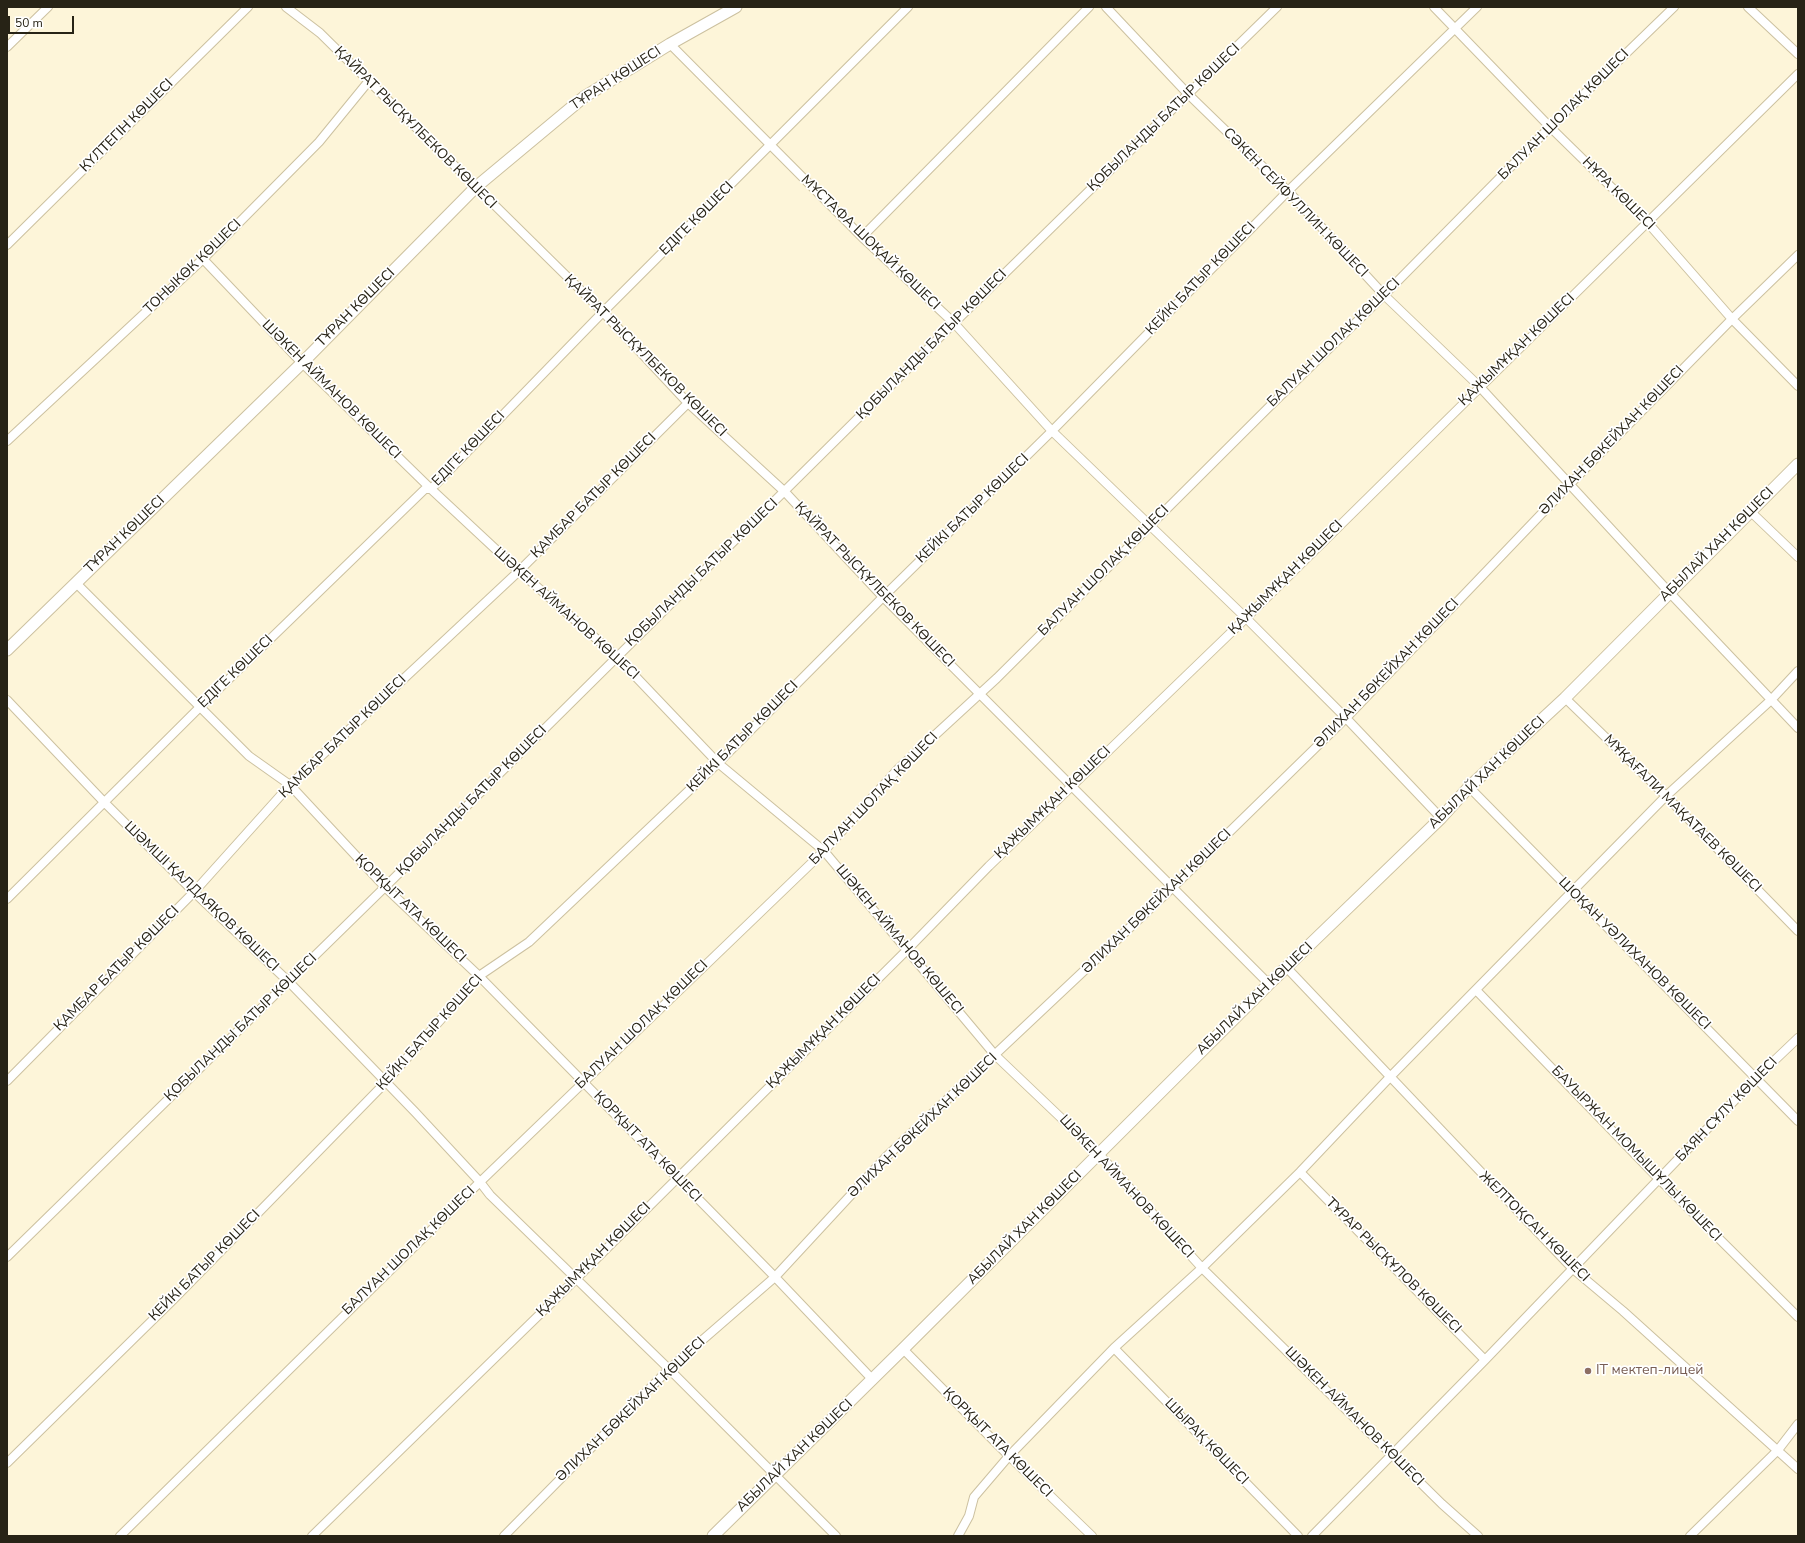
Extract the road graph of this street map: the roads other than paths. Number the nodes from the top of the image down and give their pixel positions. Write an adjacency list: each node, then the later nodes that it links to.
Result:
1 (48, 7): 15 (street)
2 (248, 7): 26 (street, КҮЛТЕГІН КӨШЕСІ)
3 (286, 7): 18 (street, ҚАЙРАТ РЫСҚҰЛБЕКОВ КӨШЕСІ)
4 (736, 7): 14 (street, ТҰРАН КӨШЕСІ)
5 (908, 7): 21 (street, ЕДІГЕ КӨШЕСІ)
6 (1089, 7): 25 (street)
7 (1106, 7): 19 (street, СӘКЕН СЕЙФУЛЛИН КӨШЕСІ)
8 (1277, 7): 19 (street, ҚОБЫЛАНДЫ БАТЫР КӨШЕСІ)
9 (1434, 7): 13 (street, НҰРА КӨШЕСІ)
10 (1477, 7): 13 (street, КЕЙКІ БАТЫР КӨШЕСІ)
11 (1674, 7): 20 (street, БАЛУАН ШОЛАҚ КӨШЕСІ)
12 (1748, 7): 16 (street)
13 (1455, 29): 20 (street, НҰРА КӨШЕСІ); 23 (street, КЕЙКІ БАТЫР КӨШЕСІ)
14 (670, 44): 21 (street, МҰСТАФА ШОҚАЙ КӨШЕСІ); 22 (street, ТҰРАН КӨШЕСІ)
15 (7, 48)
16 (1798, 54)
17 (1798, 74): 24 (street, ҚАЖЫМҰҚАН КӨШЕСІ)
18 (368, 82): 22 (street, ҚАЙРАТ РЫСҚҰЛБЕКОВ КӨШЕСІ); 28 (street, ТОНЫКӨК КӨШЕСІ)
19 (1188, 94): 23 (street, СӘКЕН СЕЙФУЛЛИН КӨШЕСІ); 32 (street, ҚОБЫЛАНДЫ БАТЫР КӨШЕСІ)
20 (1550, 127): 24 (street, НҰРА КӨШЕСІ); 29 (street, БАЛУАН ШОЛАҚ КӨШЕСІ)
21 (770, 146): 25 (street, МҰСТАФА ШОҚАЙ КӨШЕСІ); 30 (street, ЕДІГЕ КӨШЕСІ)
22 (476, 187): 30 (street, ҚАЙРАТ РЫСҚҰЛБЕКОВ КӨШЕСІ); 33 (street, ТҰРАН КӨШЕСІ)
23 (1288, 191): 29 (street, СӘКЕН СЕЙФУЛЛИН КӨШЕСІ); 37 (street, КЕЙКІ БАТЫР КӨШЕСІ)
24 (1648, 223): 31 (street, НҰРА КӨШЕСІ); 34 (street, ҚАЖЫМҰҚАН КӨШЕСІ)
25 (862, 237): 32 (street, МҰСТАФА ШОҚАЙ КӨШЕСІ)
26 (7, 245)
27 (1798, 255): 31 (street, ӘЛИХАН БӨКЕЙХАН КӨШЕСІ)
28 (203, 259): 33 (street, ШӘКЕН АЙМАНОВ КӨШЕСІ); 38 (street, ТОНЫКӨК КӨШЕСІ)
29 (1384, 295): 34 (street, СӘКЕН СЕЙФУЛЛИН КӨШЕСІ); 44 (street, БАЛУАН ШОЛАҚ КӨШЕСІ)
30 (603, 312): 36 (street, ҚАЙРАТ РЫСҚҰЛБЕКОВ КӨШЕСІ); 41 (street, ЕДІГЕ КӨШЕСІ)
31 (1732, 319): 35 (street, НҰРА КӨШЕСІ); 40 (street, ӘЛИХАН БӨКЕЙХАН КӨШЕСІ)
32 (954, 323): 37 (street, МҰСТАФА ШОҚАЙ КӨШЕСІ); 42 (street, ҚОБЫЛАНДЫ БАТЫР КӨШЕСІ)
33 (302, 363): 41 (street, ШӘКЕН АЙМАНОВ КӨШЕСІ); 47 (street, ТҰРАН КӨШЕСІ)
34 (1479, 386): 40 (street, СӘКЕН СЕЙФУЛЛИН КӨШЕСІ); 50 (street, ҚАЖЫМҰҚАН КӨШЕСІ)
35 (1798, 386)
36 (688, 403): 42 (street, ҚАЙРАТ РЫСҚҰЛБЕКОВ КӨШЕСІ); 46 (street, ҚАМБАР БАТЫР КӨШЕСІ)
37 (1052, 431): 44 (street, МҰСТАФА ШОҚАЙ КӨШЕСІ); 49 (street, КЕЙКІ БАТЫР КӨШЕСІ)
38 (7, 441)
39 (1798, 464): 43 (street, АБЫЛАЙ ХАН КӨШЕСІ)
40 (1570, 484): 48 (street, СӘКЕН СЕЙФУЛЛИН КӨШЕСІ); 59 (street, ӘЛИХАН БӨКЕЙХАН КӨШЕСІ)
41 (431, 489): 46 (street, ШӘКЕН АЙМАНОВ КӨШЕСІ); 58 (street, ЕДІГЕ КӨШЕСІ)
42 (785, 492): 49 (street, ҚАЙРАТ РЫСҚҰЛБЕКОВ КӨШЕСІ); 52 (street, ҚОБЫЛАНДЫ БАТЫР КӨШЕСІ)
43 (1751, 512): 45 (street); 48 (street, АБЫЛАЙ ХАН КӨШЕСІ)
44 (1150, 524): 50 (street, МҰСТАФА ШОҚАЙ КӨШЕСІ); 54 (street, БАЛУАН ШОЛАҚ КӨШЕСІ)
45 (1798, 557)
46 (519, 571): 52 (street, ШӘКЕН АЙМАНОВ КӨШЕСІ); 62 (street, ҚАМБАР БАТЫР КӨШЕСІ)
47 (76, 583): 51 (street, ТҰРАН КӨШЕСІ); 58 (street, ҚОРҚЫТ АТА КӨШЕСІ)
48 (1669, 592): 55 (street, АБЫЛАЙ ХАН КӨШЕСІ); 57 (street, СӘКЕН СЕЙФУЛЛИН КӨШЕСІ)
49 (883, 597): 54 (street, ҚАЙРАТ РЫСҚҰЛБЕКОВ КӨШЕСІ); 61 (street, КЕЙКІ БАТЫР КӨШЕСІ)
50 (1246, 618): 59 (street, МҰСТАФА ШОҚАЙ КӨШЕСІ); 63 (street, ҚАЖЫМҰҚАН КӨШЕСІ)
51 (7, 650)
52 (616, 656): 61 (street, ШӘКЕН АЙМАНОВ КӨШЕСІ); 69 (street, ҚОБЫЛАНДЫ БАТЫР КӨШЕСІ)
53 (1798, 671): 57 (street)
54 (980, 694): 63 (street, ҚАЙРАТ РЫСҚҰЛБЕКОВ КӨШЕСІ); 68 (street, БАЛУАН ШОЛАҚ КӨШЕСІ)
55 (1565, 698): 64 (street, АБЫЛАЙ ХАН КӨШЕСІ); 65 (street, МҰҚАҒАЛИ МАҚАТАЕВ КӨШЕСІ)
56 (7, 700): 66 (street, ШӘМШІ ҚАЛДАЯҚОВ КӨШЕСІ)
57 (1771, 700): 60 (street, СӘКЕН СЕЙФУЛЛИН КӨШЕСІ); 65 (street)
58 (200, 707): 62 (street, ҚОРҚЫТ АТА КӨШЕСІ); 66 (street, ЕДІГЕ КӨШЕСІ)
59 (1346, 718): 67 (street, МҰСТАФА ШОҚАЙ КӨШЕСІ); 70 (street, ӘЛИХАН БӨКЕЙХАН КӨШЕСІ)
60 (1798, 728)
61 (718, 763): 68 (street, ШӘКЕН АЙМАНОВ КӨШЕСІ); 77 (street, КЕЙКІ БАТЫР КӨШЕСІ)
62 (290, 785): 69 (street, ҚОРҚЫТ АТА КӨШЕСІ); 72 (street, ҚАМБАР БАТЫР КӨШЕСІ)
63 (1071, 785): 70 (street, ҚАЙРАТ РЫСҚҰЛБЕКОВ КӨШЕСІ); 75 (street, ҚАЖЫМҰҚАН КӨШЕСІ)
64 (1469, 787): 67 (street, АБЫЛАЙ ХАН КӨШЕСІ); 71 (street, ШОҚАН УӘЛИХАНОВ КӨШЕСІ)
65 (1666, 796): 71 (street); 74 (street, МҰҚАҒАЛИ МАҚАТАЕВ КӨШЕСІ)
66 (104, 802): 72 (street, ШӘМШІ ҚАЛДАЯҚОВ КӨШЕСІ); 73 (street, ЕДІГЕ КӨШЕСІ)
67 (1441, 818): 76 (street, АБЫЛАЙ ХАН КӨШЕСІ)
68 (824, 851): 75 (street, ШӘКЕН АЙМАНОВ КӨШЕСІ); 86 (street, БАЛУАН ШОЛАҚ КӨШЕСІ)
69 (385, 887): 77 (street, ҚОРҚЫТ АТА КӨШЕСІ); 78 (street, ҚОБЫЛАНДЫ БАТЫР КӨШЕСІ)
70 (1173, 887): 79 (street, ҚАЙРАТ РЫСҚҰЛБЕКОВ КӨШЕСІ); 82 (street, ӘЛИХАН БӨКЕЙХАН КӨШЕСІ)
71 (1573, 891): 80 (street); 84 (street, ШОҚАН УӘЛИХАНОВ КӨШЕСІ)
72 (194, 892): 78 (street, ШӘМШІ ҚАЛДАЯҚОВ КӨШЕСІ); 85 (street, ҚАМБАР БАТЫР КӨШЕСІ)
73 (7, 899)
74 (1798, 931)
75 (908, 949): 82 (street, ШӘКЕН АЙМАНОВ КӨШЕСІ); 91 (street, ҚАЖЫМҰҚАН КӨШЕСІ)
76 (1287, 968): 79 (street, АБЫЛАЙ ХАН КӨШЕСІ); 83 (street, ЖЕЛТОҚСАН КӨШЕСІ)
77 (479, 976): 86 (street, ҚОРҚЫТ АТА КӨШЕСІ); 87 (street, КЕЙКІ БАТЫР КӨШЕСІ)
78 (289, 982): 87 (street, ШӘМШІ ҚАЛДАЯҚОВ КӨШЕСІ); 94 (street, ҚОБЫЛАНДЫ БАТЫР КӨШЕСІ)
79 (1269, 984): 89 (street, АБЫЛАЙ ХАН КӨШЕСІ)
80 (1476, 990): 83 (street); 92 (street, БАУЫРЖАН МОМЫШҰЛЫ КӨШЕСІ)
81 (1798, 1038): 84 (street, БАЯН СҰЛУ КӨШЕСІ)
82 (995, 1054): 89 (street, ШӘКЕН АЙМАНОВ КӨШЕСІ); 97 (street, ӘЛИХАН БӨКЕЙХАН КӨШЕСІ)
83 (1390, 1077): 90 (street); 96 (street, ЖЕЛТОҚСАН КӨШЕСІ)
84 (1756, 1078): 88 (street, ШОҚАН УӘЛИХАНОВ КӨШЕСІ); 92 (street, БАЯН СҰЛУ КӨШЕСІ)
85 (7, 1081)
86 (583, 1082): 91 (street, ҚОРҚЫТ АТА КӨШЕСІ); 93 (street, БАЛУАН ШОЛАҚ КӨШЕСІ)
87 (385, 1083): 93 (street, ШӘМШІ ҚАЛДАЯҚОВ КӨШЕСІ); 109 (street, КЕЙКІ БАТЫР КӨШЕСІ)
88 (1798, 1121)
89 (1099, 1154): 95 (street, ШӘКЕН АЙМАНОВ КӨШЕСІ); 101 (street, АБЫЛАЙ ХАН КӨШЕСІ)
90 (1300, 1172): 95 (street); 102 (street, ТҰРАР РЫСҚҰЛОВ КӨШЕСІ)
91 (677, 1178): 97 (street, ҚОРҚЫТ АТА КӨШЕСІ); 98 (street, ҚАЖЫМҰҚАН КӨШЕСІ)
92 (1659, 1179): 96 (street, БАЯН СҰЛУ КӨШЕСІ); 99 (street, БАУЫРЖАН МОМЫШҰЛЫ КӨШЕСІ)
93 (480, 1182): 98 (street, ШӘМШІ ҚАЛДАЯҚОВ КӨШЕСІ); 112 (street, БАЛУАН ШОЛАҚ КӨШЕСІ)
94 (7, 1257)
95 (1202, 1268): 100 (street); 107 (street, ШӘКЕН АЙМАНОВ КӨШЕСІ)
96 (1573, 1269): 102 (street, БАЯН СҰЛУ КӨШЕСІ); 106 (street, ЖЕЛТОҚСАН КӨШЕСІ)
97 (775, 1277): 103 (street, ӘЛИХАН БӨКЕЙХАН КӨШЕСІ); 104 (street, ҚОРҚЫТ АТА КӨШЕСІ)
98 (576, 1279): 103 (street, ШӘМШІ ҚАЛДАЯҚОВ КӨШЕСІ); 113 (street, ҚАЖЫМҰҚАН КӨШЕСІ)
99 (1798, 1317)
100 (1114, 1348): 108 (street); 119 (street, ШЫРАҚ КӨШЕСІ)
101 (904, 1349): 104 (street, АБЫЛАЙ ХАН КӨШЕСІ); 108 (street, ҚОРҚЫТ АТА КӨШЕСІ)
102 (1485, 1360): 107 (street, БАЯН СҰЛУ КӨШЕСІ)
103 (669, 1369): 111 (street, ШӘМШІ ҚАЛДАЯҚОВ КӨШЕСІ); 114 (street, ӘЛИХАН БӨКЕЙХАН КӨШЕСІ)
104 (872, 1380): 111 (street, АБЫЛАЙ ХАН КӨШЕСІ)
105 (1798, 1424): 106 (street)
106 (1778, 1450): 110 (street, ЖЕЛТОҚСАН КӨШЕСІ); 122 (street)
107 (1393, 1454): 120 (street, БАЯН СҰЛУ КӨШЕСІ); 121 (street, ШӘКЕН АЙМАНОВ КӨШЕСІ)
108 (1009, 1456): 117 (street); 118 (street, ҚОРҚЫТ АТА КӨШЕСІ)
109 (7, 1463)
110 (1798, 1469)
111 (774, 1475): 115 (street, АБЫЛАЙ ХАН КӨШЕСІ); 116 (street, ШӘМШІ ҚАЛДАЯҚОВ КӨШЕСІ)
112 (120, 1536)
113 (312, 1536)
114 (504, 1536)
115 (713, 1536)
116 (836, 1536)
117 (958, 1536)
118 (1092, 1536)
119 (1298, 1536)
120 (1312, 1536)
121 (1478, 1536)
122 (1690, 1536)

